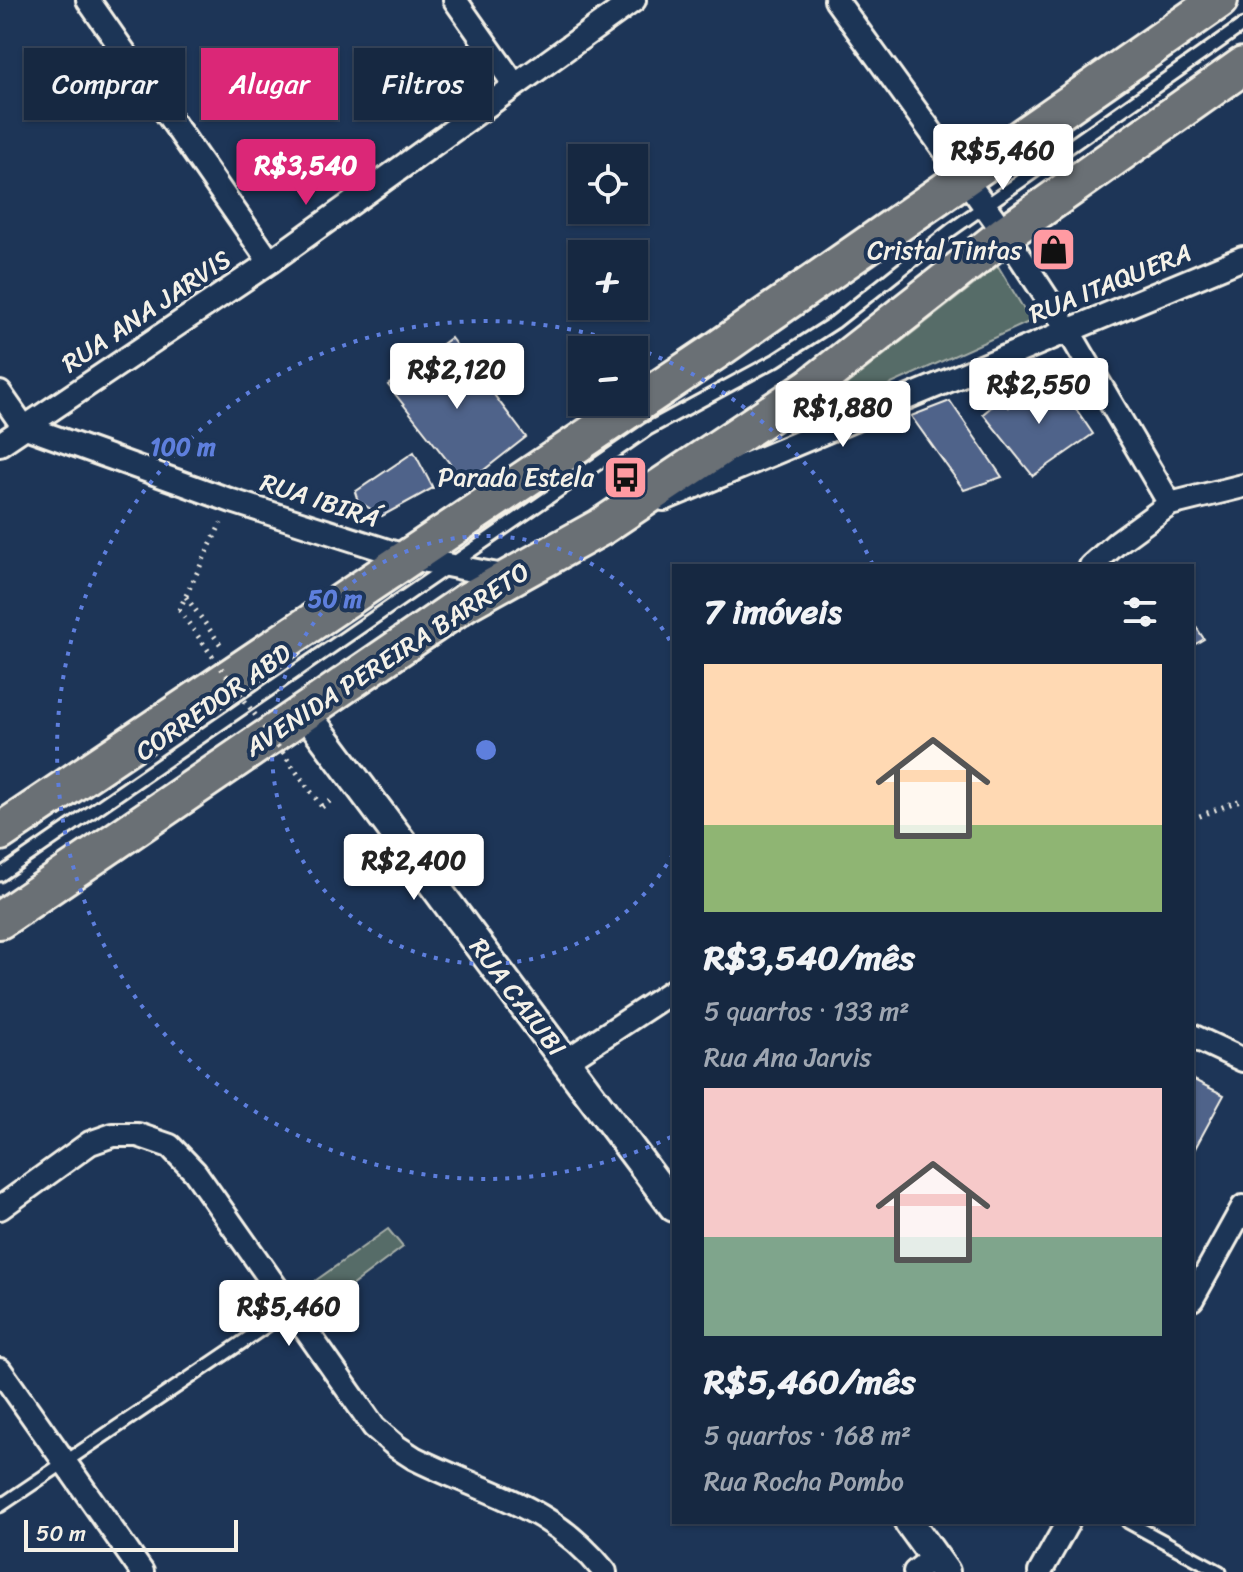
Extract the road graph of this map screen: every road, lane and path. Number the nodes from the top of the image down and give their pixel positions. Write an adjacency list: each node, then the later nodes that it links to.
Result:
1 (88, 0): 12 (street)
2 (455, 0): 8 (street)
3 (634, 0): 8 (street, RUA ANA JARVIS)
4 (836, 0): 9 (street)
5 (1219, 0): 9 (main road)
6 (1243, 25): 10 (lane, CORREDOR ABD)
7 (1243, 66): 10 (main road, AVENIDA PEREIRA BARRETO)
8 (514, 84): 12 (street, RUA ANA JARVIS)
9 (964, 177): 10 (street); 21 (main road)
10 (995, 220): 13 (street); 20 (main road, AVENIDA PEREIRA BARRETO); 23 (lane, CORREDOR ABD)
11 (1243, 258): 13 (street, RUA ITAQUERA)
12 (270, 262): 15 (street, RUA ANA JARVIS)
13 (1068, 330): 19 (street); 20 (street, RUA ITAQUERA)
14 (0, 393): 15 (street)
15 (23, 426): 16 (street, RUA ANA JARVIS); 18 (street, RUA IBIRÁ)
16 (0, 444)
17 (1243, 486): 19 (street)
18 (232, 501): 21 (street, RUA IBIRÁ); 25 (path)
19 (1170, 504): 22 (street)
20 (601, 527): 24 (main road, AVENIDA PEREIRA BARRETO)
21 (407, 557): 23 (street, RUA IBIRÁ); 26 (main road)
22 (1093, 564)
23 (447, 566): 24 (street, RUA IBIRÁ); 32 (lane, CORREDOR ABD)
24 (507, 577): 27 (main road, AVENIDA PEREIRA BARRETO)
25 (186, 597): 26 (path); 29 (path, bridge)
26 (239, 671): 31 (main road)
27 (304, 711): 33 (main road, AVENIDA PEREIRA BARRETO); 37 (street, RUA CAIUBI)
28 (1243, 799): 30 (path)
29 (322, 807)
30 (1194, 818)
31 (0, 832)
32 (0, 875)
33 (0, 920)
34 (672, 991): 37 (street)
35 (1194, 1037): 36 (street)
36 (1243, 1060)
37 (566, 1061): 38 (street, RUA CAIUBI)
38 (672, 1204)
39 (1243, 1207): 41 (street)
40 (0, 1208): 42 (street)
41 (1194, 1295)
42 (290, 1310): 44 (lane); 51 (street)
43 (0, 1370): 44 (street)
44 (65, 1462): 45 (lane); 50 (street)
45 (0, 1506)
46 (910, 1524): 49 (street)
47 (1067, 1524): 52 (street)
48 (1132, 1524): 53 (lane)
49 (931, 1567)
50 (142, 1572)
51 (605, 1572)
52 (1040, 1572)
53 (1220, 1572)

